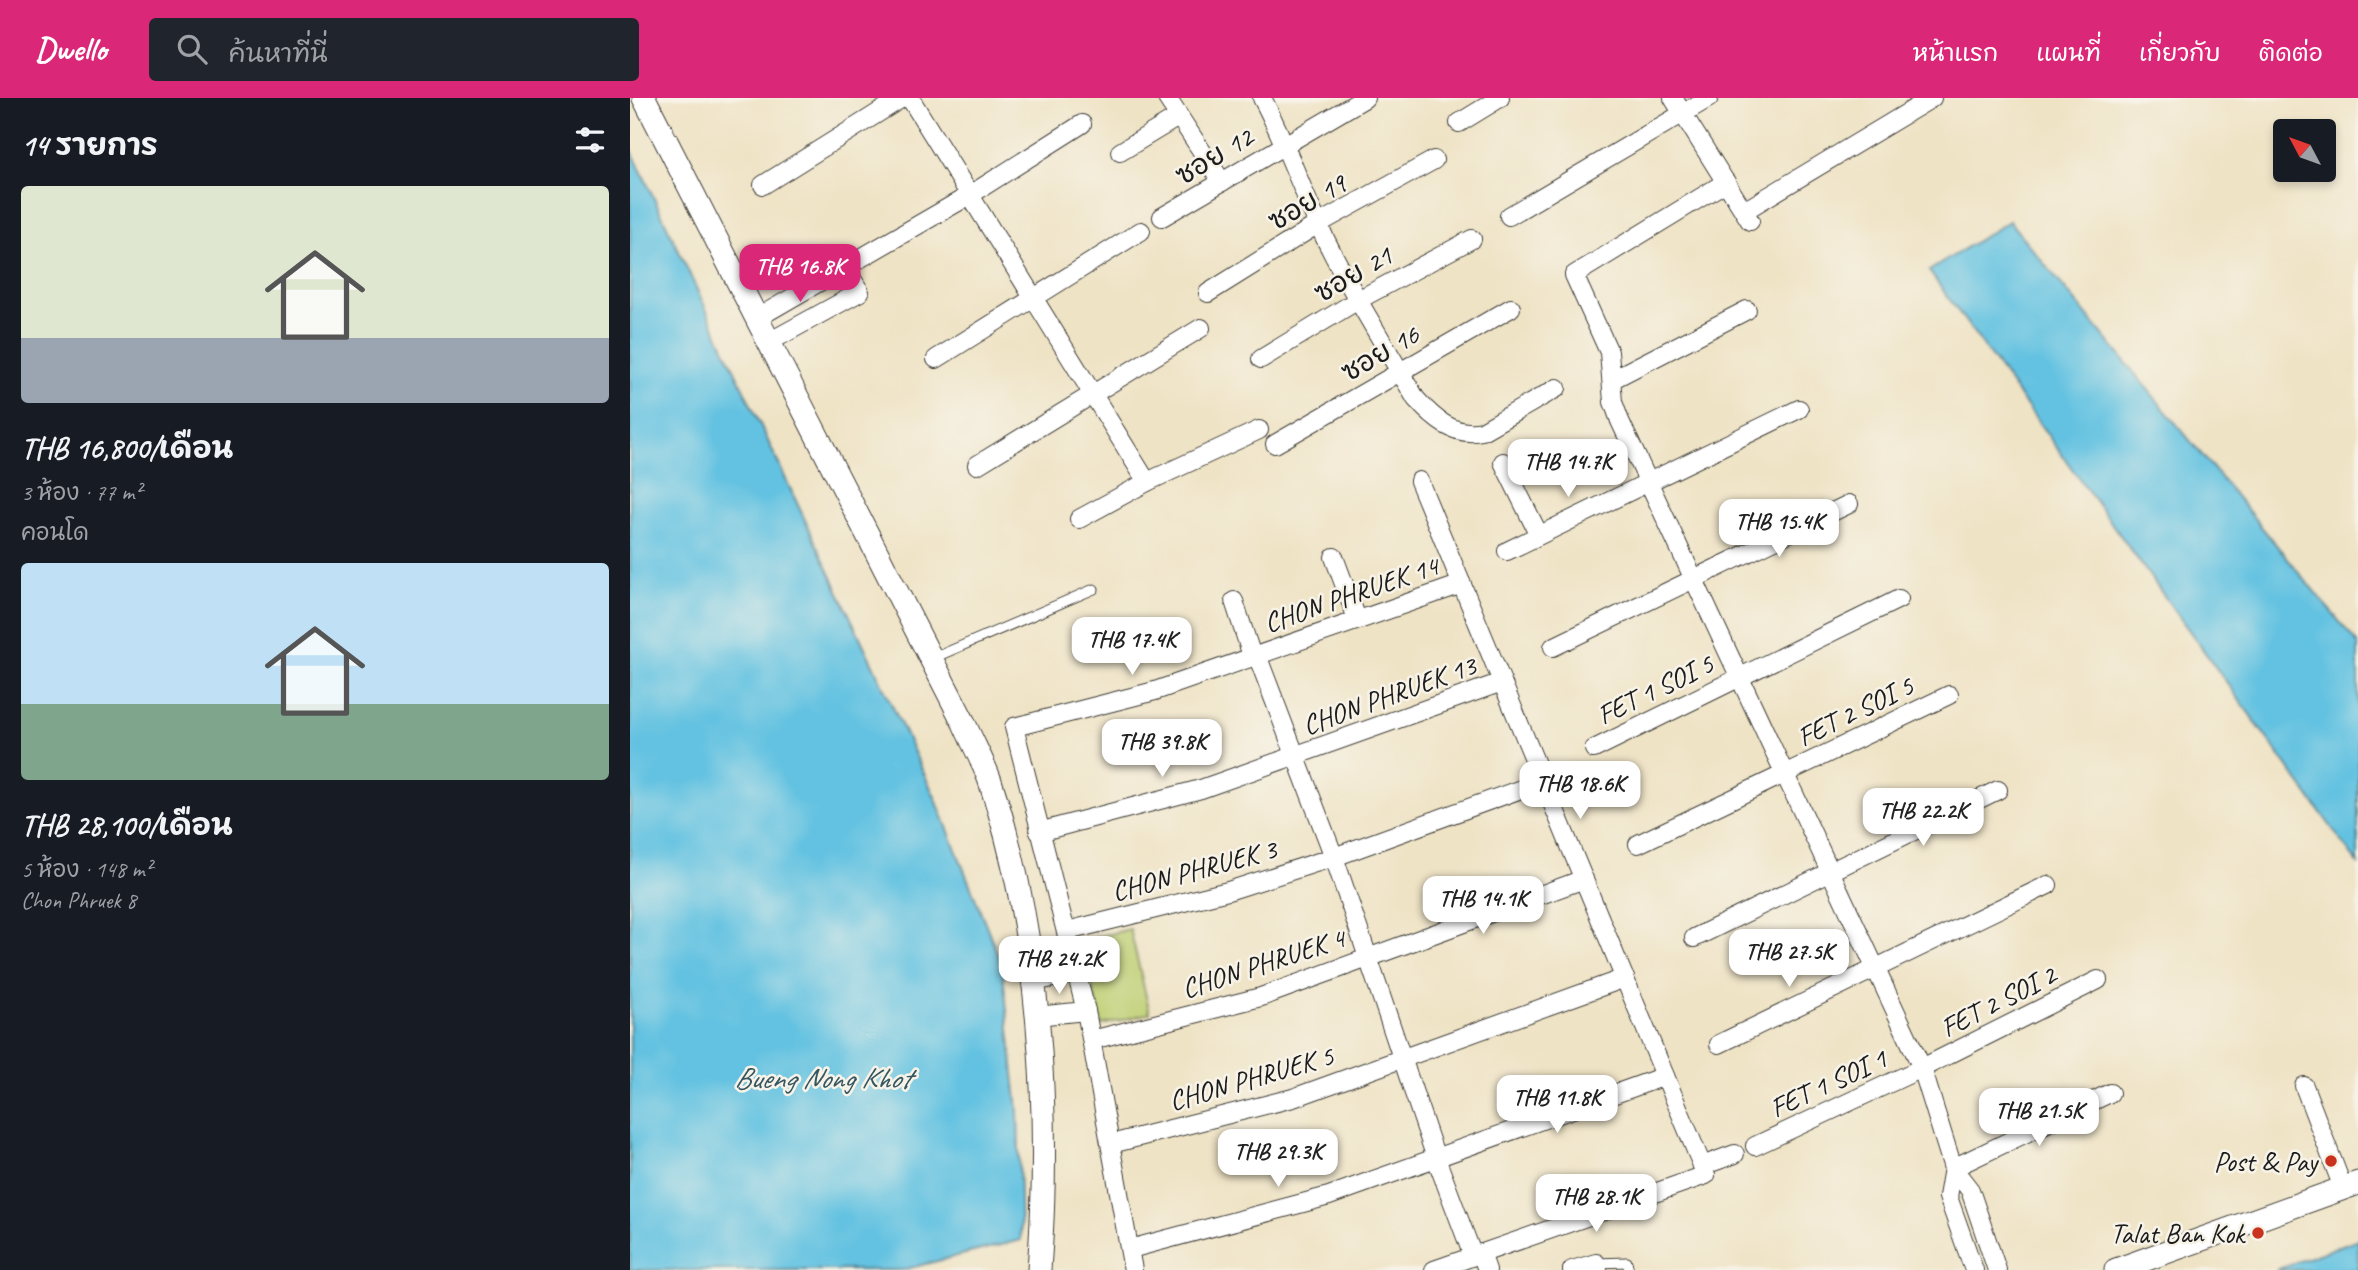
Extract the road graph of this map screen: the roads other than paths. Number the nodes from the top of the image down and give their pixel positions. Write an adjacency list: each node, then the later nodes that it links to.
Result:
1 (644, 98): 33 (street)
2 (902, 98): 20 (street)
3 (909, 98): 21 (street)
4 (1167, 98): 12 (street)
5 (1262, 98): 15 (street)
6 (1365, 98): 15 (street, ซอย 12)
7 (1500, 98): 13 (street)
8 (1673, 98): 11 (street)
9 (1709, 98): 11 (street)
10 (1932, 98): 19 (street)
11 (1683, 114): 19 (street); 22 (street)
12 (1178, 117): 16 (street); 18 (street)
13 (1459, 123)
14 (1082, 124): 21 (street)
15 (1286, 144): 18 (street, ซอย 12); 24 (street)
16 (1121, 152)
17 (1434, 160): 24 (street, ซอย 19)
18 (1222, 182): 23 (street, ซอย 12)
19 (1726, 182): 39 (street)
20 (763, 185)
21 (970, 195): 27 (street); 29 (street)
22 (1509, 216)
23 (1162, 217)
24 (1318, 224): 28 (street, ซอย 19); 30 (street)
25 (1141, 230): 29 (street)
26 (1472, 239): 30 (street, ซอย 21)
27 (846, 269): 33 (street); 35 (street)
28 (1208, 293)
29 (1034, 297): 36 (street); 41 (street)
30 (1358, 300): 37 (street, ซอย 21); 38 (street)
31 (1511, 308): 38 (street, ซอย 16)
32 (1747, 310): 39 (street)
33 (757, 318): 35 (street)
34 (1201, 328): 41 (street)
35 (769, 342): 63 (street)
36 (936, 359)
37 (1261, 359)
38 (1400, 372): 40 (street); 44 (street, ซอย 16)
39 (1613, 379): 49 (street)
40 (1557, 388)
41 (1094, 395): 46 (street); 48 (street)
42 (1799, 409): 49 (street)
43 (1259, 430): 48 (street)
44 (1275, 444)
45 (1503, 462): 52 (street)
46 (977, 465)
47 (1419, 481): 56 (street)
48 (1147, 482): 51 (street)
49 (1647, 483): 52 (street); 55 (street)
50 (1849, 504): 55 (street)
51 (1079, 519)
52 (1539, 535): 53 (street)
53 (1507, 551)
54 (1334, 557): 60 (street)
55 (1693, 580): 61 (street); 64 (street)
56 (1462, 584): 60 (street, CHON PHRUEK 14); 65 (street)
57 (1094, 589): 63 (lane)
58 (1899, 599): 64 (street, FET 1 SOI 5)
59 (1234, 601): 62 (street)
60 (1357, 619): 62 (street, CHON PHRUEK 14)
61 (1553, 646)
62 (1255, 655): 68 (street); 72 (street, CHON PHRUEK 14)
63 (929, 660): 85 (street)
64 (1738, 677): 67 (street, FET 1 SOI 5); 69 (street)
65 (1503, 682): 68 (street, CHON PHRUEK 13); 70 (street)
66 (1949, 695): 69 (street, FET 2 SOI 5)
67 (1594, 748)
68 (1294, 757): 72 (street, CHON PHRUEK 13); 74 (street)
69 (1784, 775): 73 (street, FET 2 SOI 5); 75 (street)
70 (1543, 781): 74 (street, CHON PHRUEK 3); 76 (street)
71 (1998, 790): 75 (street)
72 (1039, 832): 78 (street)
73 (1638, 844)
74 (1334, 857): 78 (street, CHON PHRUEK 3); 80 (street)
75 (1830, 872): 79 (street); 81 (street)
76 (1584, 879): 80 (street, CHON PHRUEK 4); 83 (street)
77 (2048, 885): 81 (street)
78 (1068, 931): 82 (street)
79 (1694, 938)
80 (1369, 957): 88 (street, CHON PHRUEK 4); 90 (street)
81 (1875, 970): 89 (street); 91 (street)
82 (1078, 973): 85 (street); 86 (street)
83 (1625, 978): 90 (street, CHON PHRUEK 5); 92 (street)
84 (2098, 980): 91 (street, FET 2 SOI 2)
85 (1033, 982): 87 (street)
86 (1086, 1010): 87 (street); 88 (street)
87 (1036, 1016): 105 (street)
88 (1092, 1040): 95 (street)
89 (1719, 1044)
90 (1404, 1058): 95 (street, CHON PHRUEK 5); 98 (street)
91 (1922, 1068): 96 (street, FET 1 SOI 1); 99 (street)
92 (1665, 1076): 98 (street); 100 (street)
93 (2304, 1086): 101 (street)
94 (2110, 1093): 99 (street)
95 (1111, 1144): 102 (street)
96 (1755, 1146)
97 (1735, 1154): 100 (street)
98 (1436, 1158): 102 (street); 103 (street)
99 (1953, 1168): 110 (street); 111 (street)
100 (1704, 1170): 103 (street)
101 (2350, 1185): 112 (street)
102 (1130, 1249): 106 (street)
103 (1474, 1262): 107 (street)
104 (1597, 1266): 108 (street); 109 (lane)
105 (1039, 1270)
106 (1133, 1270)
107 (1433, 1270)
108 (1572, 1270)
109 (1629, 1270)
110 (1974, 1270)
111 (1997, 1270)
112 (2116, 1270)

